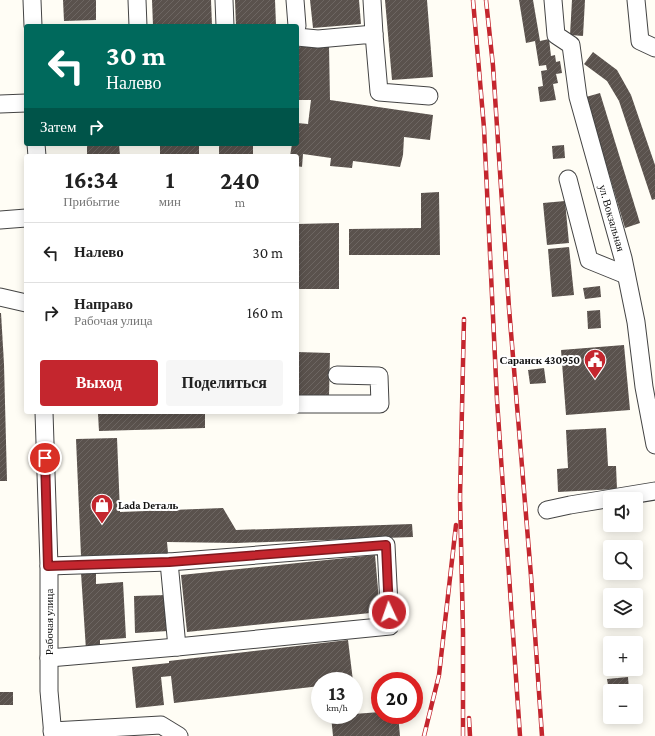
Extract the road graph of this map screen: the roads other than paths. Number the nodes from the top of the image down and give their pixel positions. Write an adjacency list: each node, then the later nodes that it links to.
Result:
1 (32, 0): 8 (street)
2 (137, 0): 9 (street)
3 (224, 0): 10 (street)
4 (295, 0): 11 (street)
5 (372, 0): 13 (street)
6 (553, 0): 21 (street, ул. Вокзальная)
7 (636, 0): 14 (street)
8 (33, 24)
9 (138, 24)
10 (225, 24)
11 (296, 24)
12 (299, 33): 13 (street)
13 (374, 34): 15 (street)
14 (655, 48)
15 (429, 96)
16 (24, 103): 17 (street)
17 (0, 104)
18 (568, 179): 21 (street)
19 (24, 218): 20 (street)
20 (0, 220)
21 (626, 275): 27 (street, ул. Вокзальная)
22 (0, 297): 23 (street)
23 (24, 303)
24 (337, 375): 25 (street)
25 (299, 404)
26 (44, 414): 31 (street, Рабочая улица)
27 (655, 445)
28 (655, 491): 29 (street)
29 (547, 510)
30 (169, 562): 31 (street); 32 (street); 32 (street)
31 (48, 566): 33 (street, Рабочая улица)
32 (177, 647): 33 (street)
33 (49, 658): 34 (street, Рабочая улица)
34 (53, 734): 35 (street)
35 (179, 736)

